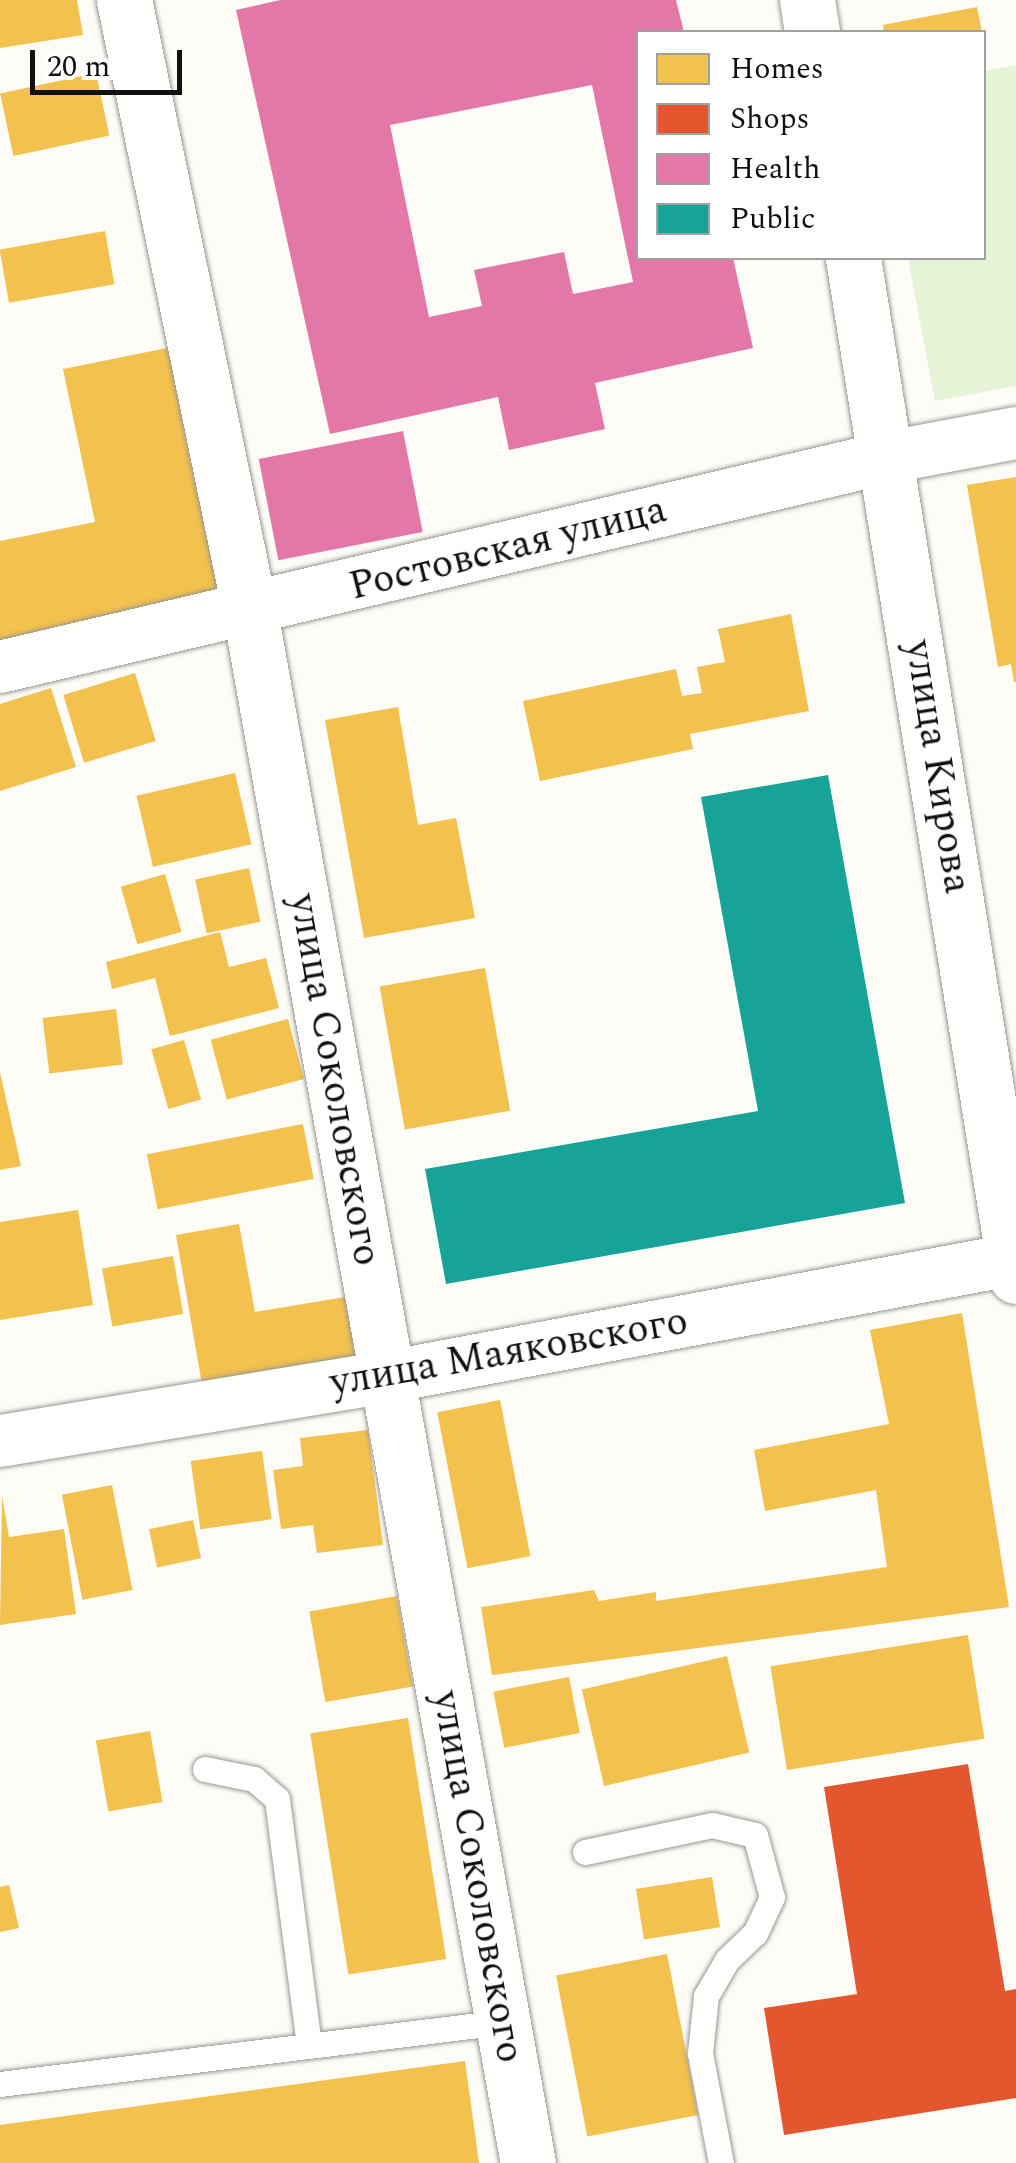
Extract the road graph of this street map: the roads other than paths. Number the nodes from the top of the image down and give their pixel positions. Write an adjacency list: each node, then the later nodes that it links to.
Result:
1 (124, 0): 7 (street, улица Соколовского)
2 (806, 0): 3 (street)
3 (812, 30)
4 (853, 260): 6 (street, улица Кирова)
5 (1016, 434): 6 (street, Ростовская улица)
6 (889, 458): 7 (street, Ростовская улица); 9 (street, улица Кирова)
7 (250, 612): 8 (street, Ростовская улица); 10 (street, улица Соколовского)
8 (0, 666)
9 (1015, 1265): 10 (street, улица Маяковского)
10 (387, 1376): 11 (street, улица Маяковского); 14 (street, улица Соколовского)
11 (0, 1440)
12 (205, 1769): 15 (lane)
13 (585, 1852): 18 (lane)
14 (503, 2022): 15 (lane); 17 (street, улица Соколовского)
15 (310, 2046): 16 (lane)
16 (0, 2084)
17 (528, 2163)
18 (721, 2163)

